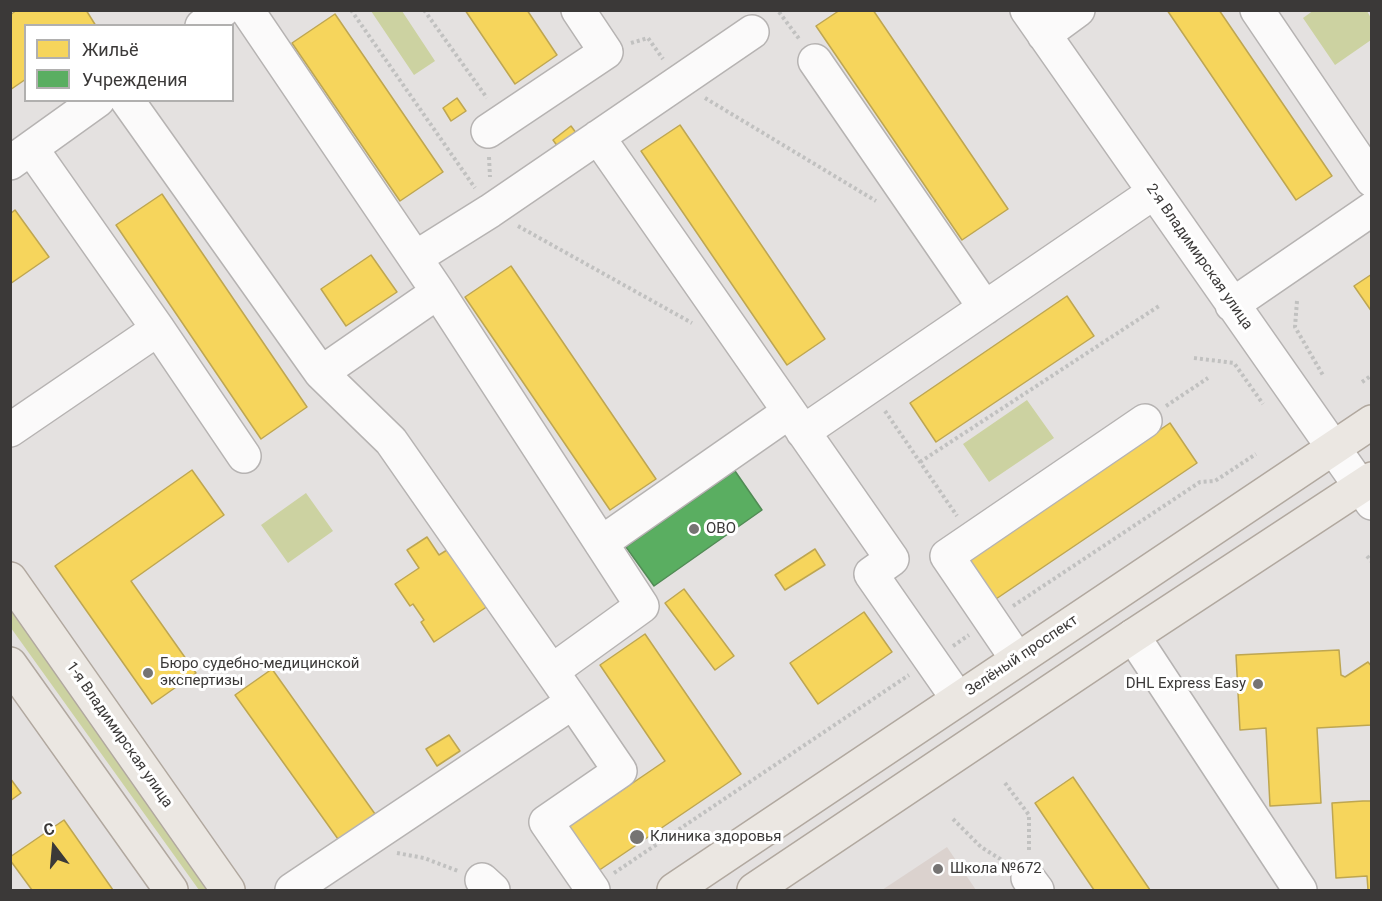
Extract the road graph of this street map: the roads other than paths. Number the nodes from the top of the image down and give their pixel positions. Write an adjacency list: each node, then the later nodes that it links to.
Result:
1 (223, 10): 7 (street)
2 (247, 10): 18 (street)
3 (578, 10): 12 (street)
4 (1078, 10): 6 (street)
5 (1257, 10): 15 (street)
6 (1035, 23): 16 (street, 2-я Владимирская улица)
7 (205, 24)
8 (752, 32): 13 (street)
9 (815, 61): 21 (street)
10 (95, 102): 14 (street)
11 (128, 102): 23 (street)
12 (491, 119)
13 (598, 137): 18 (street); 25 (street)
14 (21, 156): 22 (street)
15 (1371, 180)
16 (1154, 193): 20 (street, 2-я Владимирская улица); 21 (street)
17 (1371, 209): 20 (street)
18 (415, 258): 19 (street)
19 (438, 292): 23 (street); 31 (street)
20 (1232, 305): 28 (street, 2-я Владимирская улица)
21 (985, 308): 25 (street)
22 (158, 329): 27 (street); 29 (street)
23 (321, 374): 36 (street)
24 (1145, 421): 34 (street)
25 (796, 422): 31 (street); 37 (street)
26 (1371, 422): 28 (main road, Зелёный проспект)
27 (10, 430)
28 (1332, 449): 30 (street, 2-я Владимирская улица); 34 (main road, Зелёный проспект)
29 (244, 456)
30 (1368, 490): 33 (main road)
31 (601, 543): 36 (street)
32 (10, 579): 41 (main road, 1-я Владимирская улица)
33 (1133, 636): 44 (main road); 45 (street)
34 (1017, 659): 37 (main road, Зелёный проспект)
35 (10, 664): 39 (main road)
36 (552, 671): 38 (street)
37 (958, 699): 43 (main road, Зелёный проспект)
38 (573, 702): 40 (street); 42 (street)
39 (166, 889)
40 (592, 889)
41 (228, 891)
42 (292, 891)
43 (674, 891)
44 (754, 891)
45 (1300, 891)

